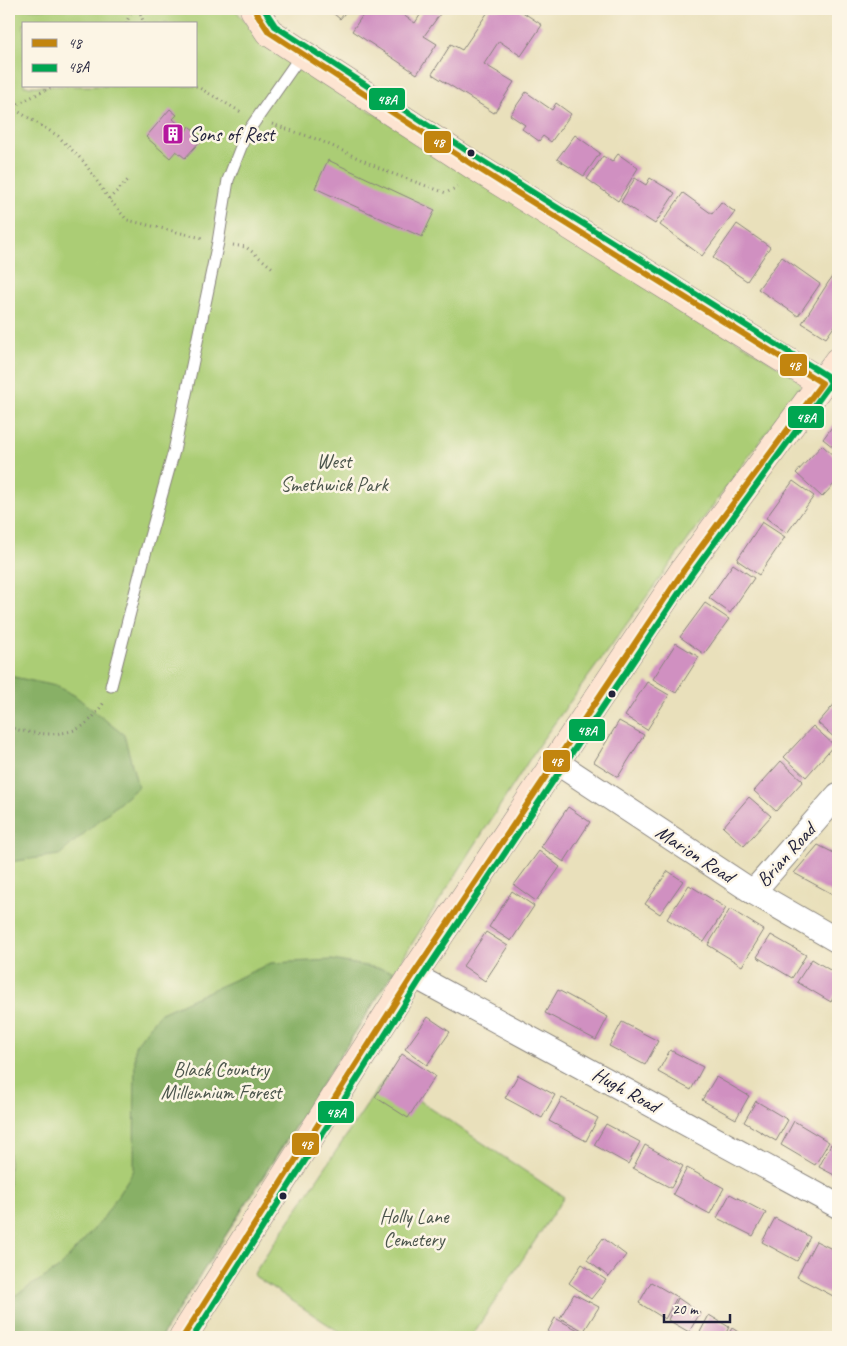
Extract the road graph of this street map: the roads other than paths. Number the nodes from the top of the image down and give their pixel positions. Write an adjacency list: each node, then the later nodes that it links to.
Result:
1 (254, 9): 2 (street)
2 (302, 54): 4 (street); 5 (lane)
3 (838, 361): 4 (street)
4 (822, 383): 6 (street)
5 (111, 686)
6 (556, 762): 8 (street, Marion Road); 10 (street)
7 (838, 795): 8 (street, Brian Road)
8 (753, 892): 9 (street, Marion Road)
9 (838, 941)
10 (413, 975): 11 (street, Hugh Road); 12 (street)
11 (838, 1206)
12 (183, 1337)

